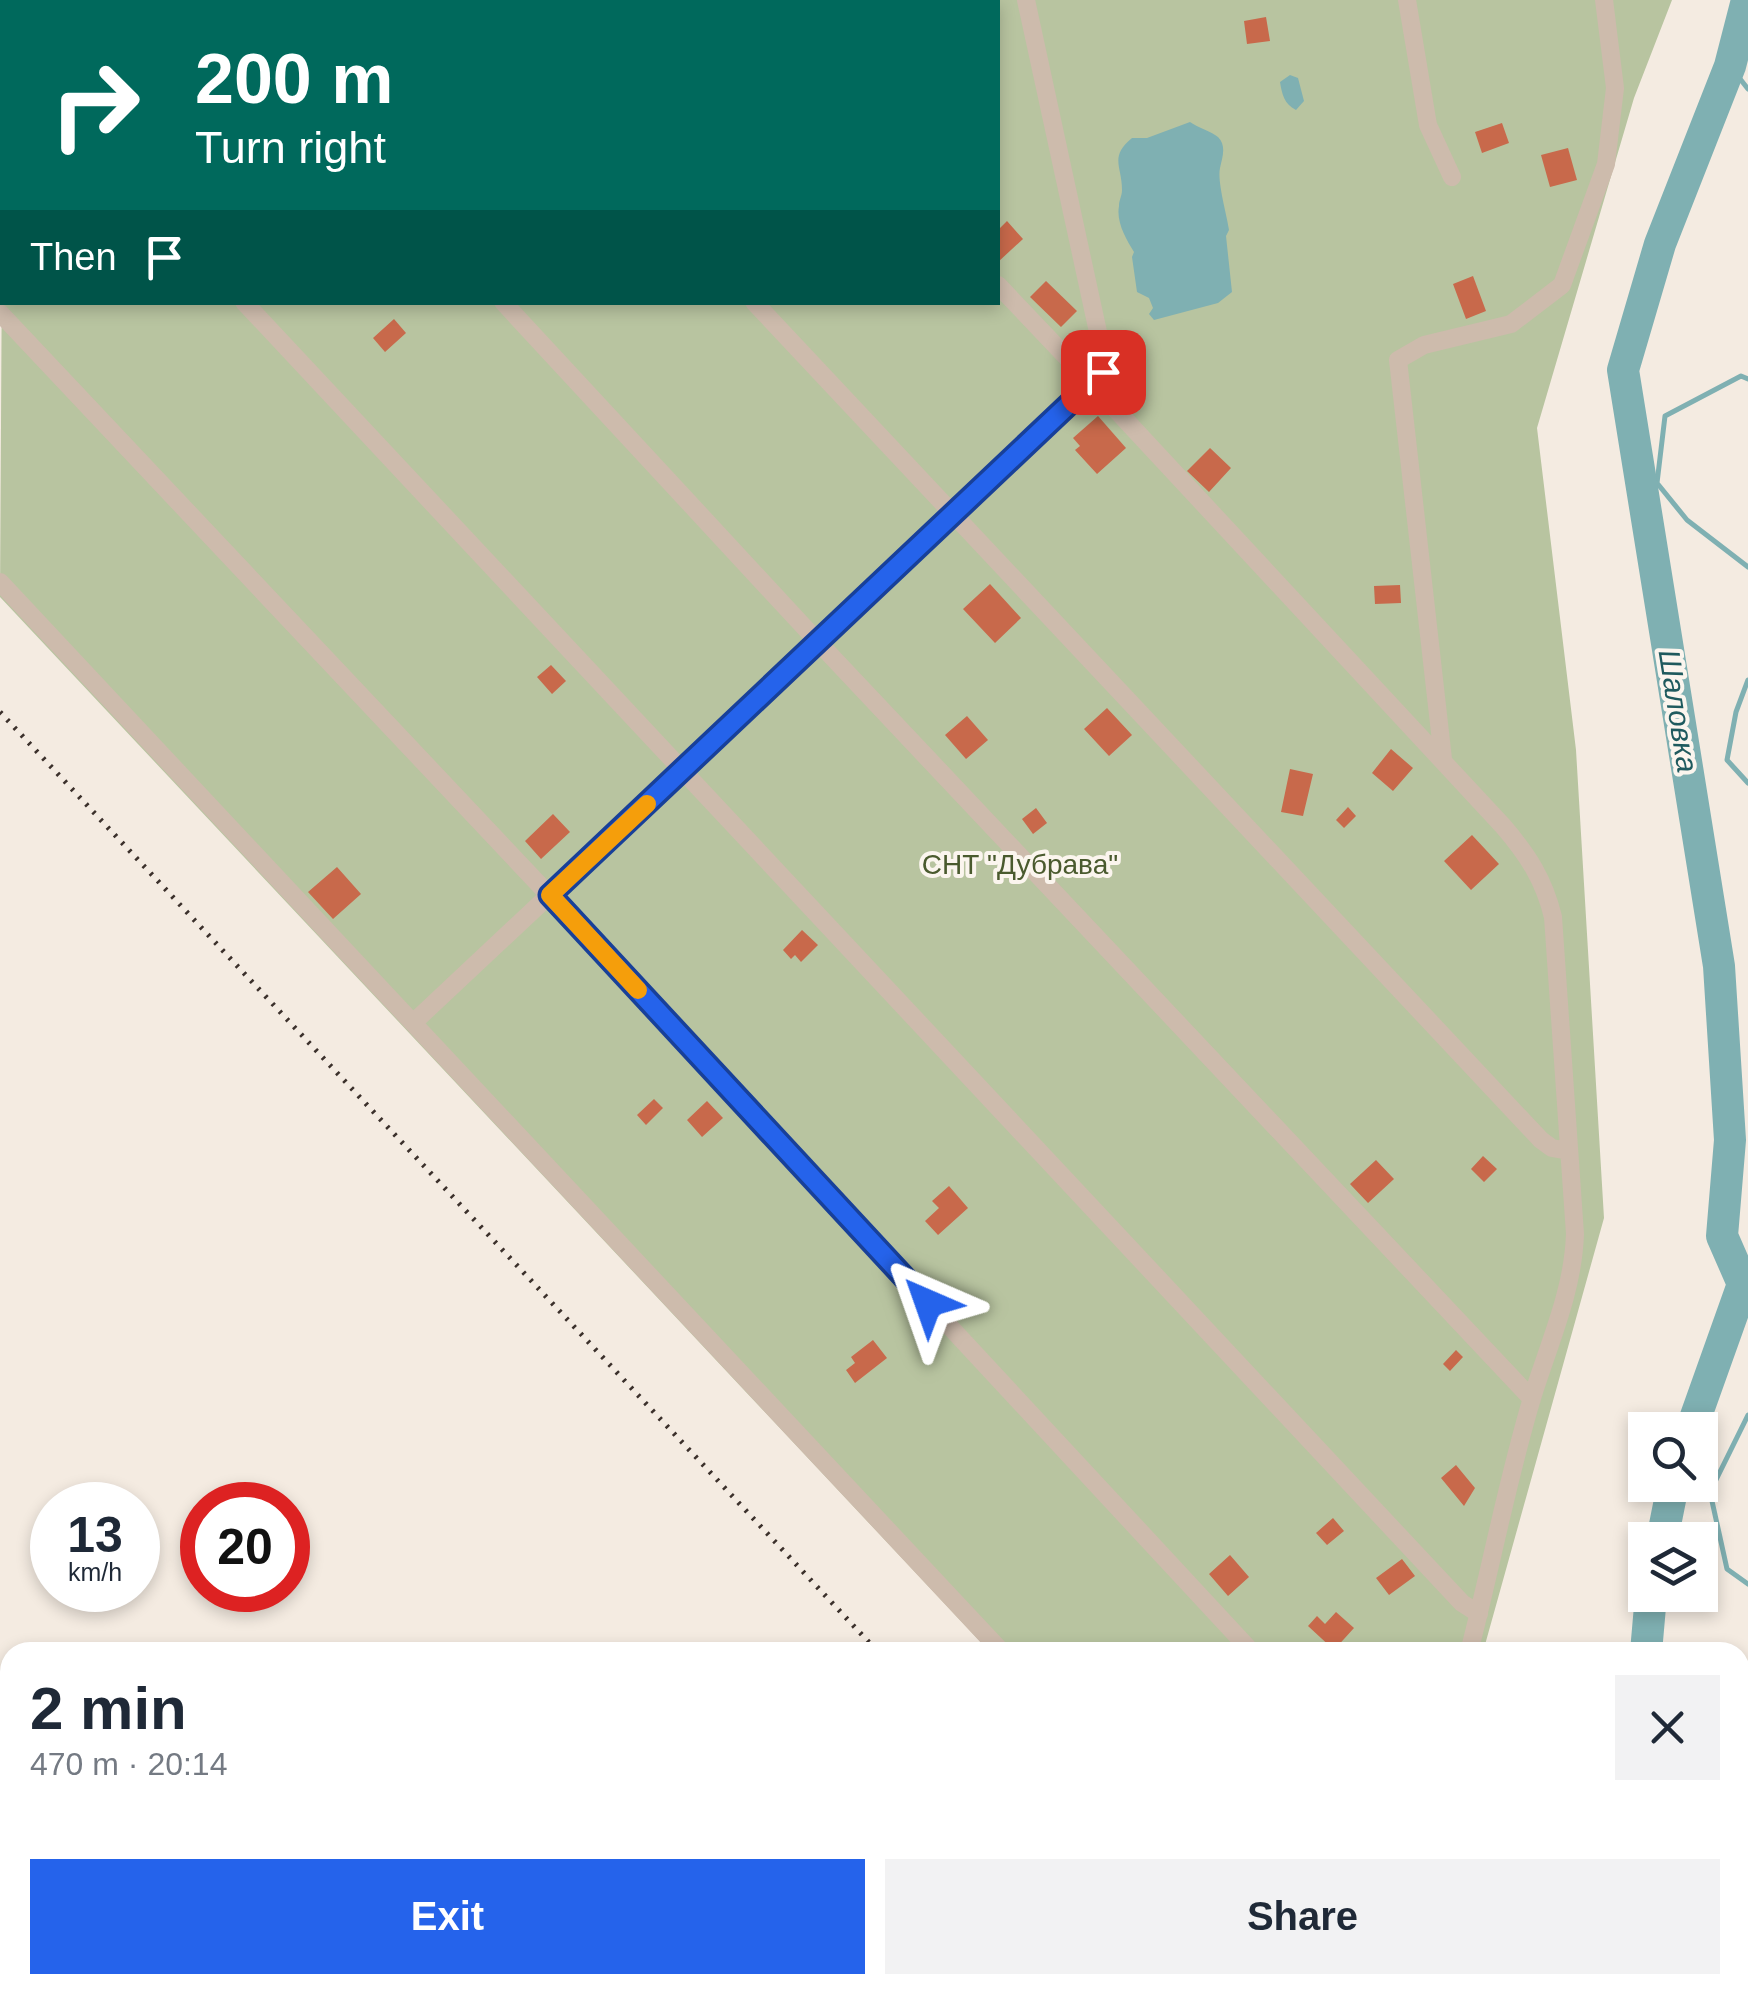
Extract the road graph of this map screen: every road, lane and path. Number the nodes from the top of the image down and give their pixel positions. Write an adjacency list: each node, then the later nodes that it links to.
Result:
1 (1407, 0): 4 (lane)
2 (1604, 0): 14 (lane)
3 (1029, 1): 10 (lane)
4 (1452, 178)
5 (1000, 287): 10 (lane)
6 (247, 305): 15 (lane)
7 (506, 305): 13 (lane)
8 (757, 305): 11 (lane)
9 (0, 313): 16 (lane)
10 (1092, 385): 11 (lane); 14 (lane)
11 (954, 516): 13 (lane); 18 (lane)
12 (0, 582): 17 (lane)
13 (819, 644): 15 (lane); 19 (lane)
14 (1444, 760): 18 (lane)
15 (684, 769): 16 (lane); 20 (lane)
16 (550, 895): 17 (lane); 22 (lane)
17 (414, 1022): 21 (lane)
18 (1569, 1150): 19 (lane)
19 (1532, 1399): 20 (lane)
20 (1479, 1614): 23 (lane)
21 (993, 1642)
22 (1243, 1642)
23 (1472, 1642)

